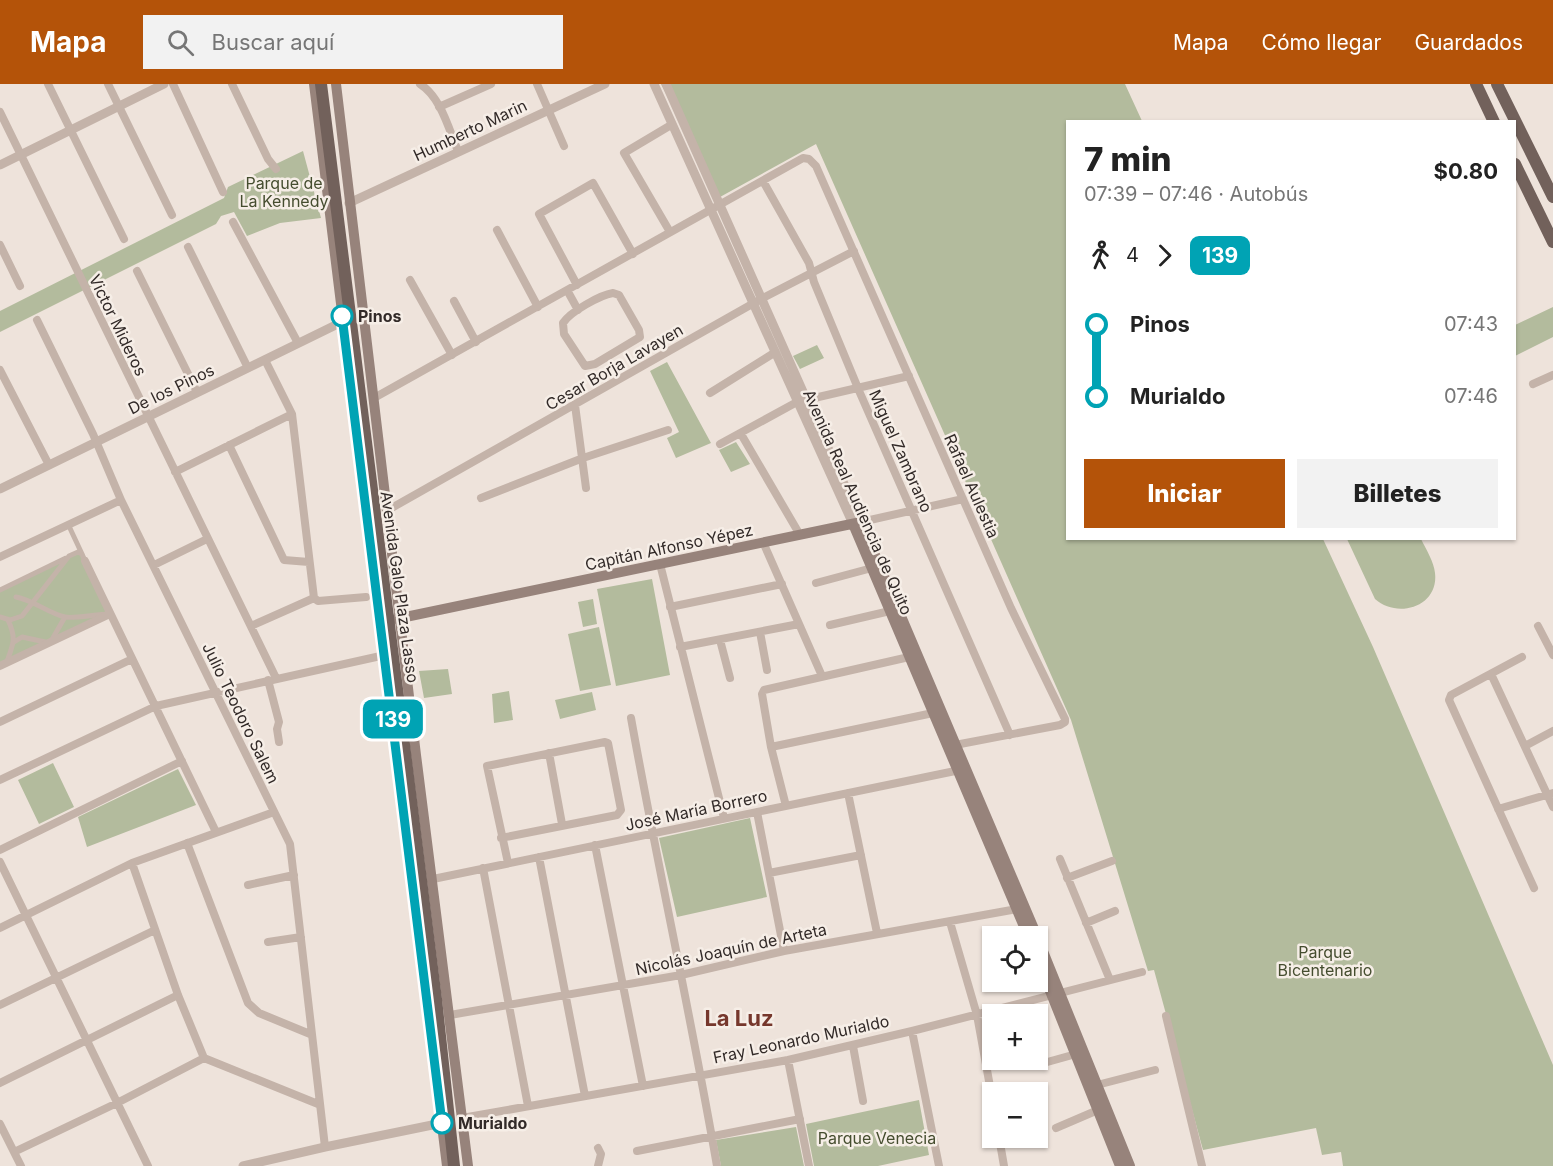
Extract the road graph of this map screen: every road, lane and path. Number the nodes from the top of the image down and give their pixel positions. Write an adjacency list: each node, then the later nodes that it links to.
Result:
1 (48, 84): 26 (street)
2 (108, 84): 18 (street)
3 (164, 84): 18 (street)
4 (173, 84): 34 (street)
5 (232, 84): 32 (street)
6 (314, 84): 59 (main road, Avenida Galo Plaza Lasso)
7 (321, 84): 59 (main road, Avenida Galo Plaza Lasso)
8 (327, 84): 59 (main road, Avenida Galo Plaza Lasso)
9 (336, 84): 36 (main road, Avenida Galo Plaza Lasso)
10 (420, 84): 19 (street)
11 (537, 84): 20 (street)
12 (605, 84): 20 (street, Humberto Marin)
13 (654, 84): 25 (street, Avenida Real Audiencia de Quito)
14 (666, 84): 37 (street, Avenida Real Audiencia de Quito)
15 (1476, 84): 22 (main road)
16 (1497, 84): 23 (main road)
17 (486, 85): 19 (street)
18 (119, 106): 26 (street); 39 (street)
19 (439, 107): 28 (street)
20 (549, 110): 27 (street); 28 (street, Humberto Marin)
21 (0, 112): 29 (street, Victor Mideros)
22 (1493, 120)
23 (1515, 120)
24 (1516, 122): 35 (main road)
25 (671, 125): 38 (street, Avenida Real Audiencia de Quito); 42 (street)
26 (71, 130): 29 (street); 43 (street)
27 (564, 146)
28 (458, 151): 36 (street, Humberto Marin)
29 (22, 154): 30 (street); 78 (street, Victor Mideros)
30 (0, 165)
31 (1516, 166): 44 (main road)
32 (276, 170)
33 (763, 181): 37 (street); 47 (street, Rafael Aulestia); 50 (street, Miguel Zambrano)
34 (223, 192)
35 (1553, 197)
36 (349, 203): 74 (main road, Avenida Galo Plaza Lasso)
37 (720, 205): 38 (street); 56 (street, Avenida Real Audiencia de Quito)
38 (710, 210): 42 (street); 56 (street, Avenida Real Audiencia de Quito)
39 (172, 215)
40 (233, 222): 62 (street)
41 (497, 230): 57 (street)
42 (670, 232): 48 (street)
43 (124, 239)
44 (1553, 242)
45 (0, 245): 53 (street)
46 (189, 247): 66 (street)
47 (854, 251): 50 (street, Cesar Borja Lavayen); 69 (street, Rafael Aulestia)
48 (633, 254): 52 (street); 52 (street)
49 (137, 271): 72 (street)
50 (811, 272): 56 (street, Cesar Borja Lavayen); 71 (street, Miguel Zambrano)
51 (410, 280): 64 (street)
52 (577, 285): 54 (street)
53 (20, 286)
54 (567, 290): 57 (street); 58 (street)
55 (454, 301): 61 (street)
56 (757, 302): 63 (street, Avenida Real Audiencia de Quito); 75 (street, Avenida Real Audiencia de Quito); 76 (street, Cesar Borja Lavayen)
57 (538, 307): 61 (street)
58 (578, 310): 58 (street)
59 (350, 319): 62 (street, De los Pinos); 118 (main road, Avenida Galo Plaza Lasso)
60 (37, 320): 81 (street, Julio Teodoro Salem)
61 (476, 342): 64 (street)
62 (298, 344): 65 (street, De los Pinos)
63 (774, 353): 73 (street); 75 (street, Avenida Real Audiencia de Quito)
64 (452, 355): 74 (street)
65 (265, 360): 66 (street, De los Pinos); 77 (street)
66 (248, 368): 72 (street, De los Pinos)
67 (0, 370): 85 (street)
68 (1553, 375): 70 (street)
69 (909, 376): 71 (street); 90 (street, Rafael Aulestia)
70 (1533, 384)
71 (859, 389): 75 (street); 93 (street, Miguel Zambrano)
72 (197, 392): 78 (street, De los Pinos)
73 (710, 393)
74 (374, 398): 92 (main road, Avenida Galo Plaza Lasso)
75 (802, 401): 80 (street); 94 (street, Avenida Real Audiencia de Quito)
76 (575, 405): 84 (street); 92 (street, Cesar Borja Lavayen)
77 (292, 414): 83 (street); 102 (street)
78 (148, 417): 81 (street, De los Pinos); 86 (street, Victor Mideros)
79 (668, 430): 84 (street)
80 (741, 434): 82 (street); 96 (street)
81 (96, 443): 85 (street, De los Pinos); 91 (street, Julio Teodoro Salem)
82 (720, 444)
83 (229, 445): 86 (street); 102 (street)
84 (583, 459): 87 (street); 89 (street)
85 (49, 465): 88 (street, De los Pinos)
86 (175, 472): 97 (street, Victor Mideros)
87 (586, 488)
88 (0, 489)
89 (482, 498)
90 (963, 499): 93 (street, Capitán Alfonso Yépez); 145 (street, Rafael Aulestia)
91 (121, 500): 95 (street); 104 (street, Julio Teodoro Salem)
92 (388, 510): 118 (main road, Avenida Galo Plaza Lasso)
93 (912, 511): 94 (street, Capitán Alfonso Yépez); 145 (street, Miguel Zambrano)
94 (857, 523): 96 (main road, Capitán Alfonso Yépez); 105 (main road, Avenida Real Audiencia de Quito); 147 (main road, Avenida Real Audiencia de Quito)
95 (68, 525): 100 (street); 101 (street)
96 (800, 535): 98 (main road, Capitán Alfonso Yépez)
97 (207, 539): 104 (street); 121 (street, Victor Mideros)
98 (763, 542): 103 (main road, Capitán Alfonso Yépez); 107 (street)
99 (69, 556): 101 (street); 108 (street); 112 (street)
100 (0, 557)
101 (84, 557): 115 (street)
102 (309, 562): 111 (street)
103 (660, 564): 113 (street); 118 (main road, Capitán Alfonso Yépez)
104 (154, 565): 139 (street, Julio Teodoro Salem)
105 (872, 568): 106 (street); 114 (main road, Avenida Real Audiencia de Quito)
106 (816, 583)
107 (782, 584): 113 (street); 119 (street)
108 (0, 590)
109 (16, 597): 112 (street)
110 (366, 597): 111 (street)
111 (314, 598): 121 (street)
112 (33, 602): 116 (street); 117 (street)
113 (670, 607): 127 (street)
114 (890, 610): 120 (street); 130 (main road, Avenida Real Audiencia de Quito)
115 (110, 614): 116 (street); 126 (street); 132 (street)
116 (65, 617): 126 (street)
117 (3, 619): 125 (street)
118 (390, 620): 128 (main road, Avenida Galo Plaza Lasso); 180 (main road, Avenida Galo Plaza Lasso); 246 (main road, Avenida Galo Plaza Lasso); 247 (main road, Avenida Galo Plaza Lasso)
119 (799, 624): 123 (street); 136 (street)
120 (830, 625)
121 (251, 626): 138 (street, Victor Mideros)
122 (1538, 626): 129 (street)
123 (760, 632): 124 (street); 134 (street)
124 (720, 640): 127 (street); 137 (street)
125 (14, 642): 126 (street); 133 (street)
126 (50, 643): 133 (street)
127 (680, 647): 161 (street)
128 (385, 655): 138 (street); 233 (main road, Avenida Galo Plaza Lasso)
129 (1553, 655)
130 (909, 657): 136 (street); 141 (main road, Avenida Real Audiencia de Quito)
131 (1522, 657): 135 (street)
132 (132, 659): 140 (street); 143 (street)
133 (3, 665)
134 (767, 670)
135 (1491, 674): 148 (street); 158 (street)
136 (822, 676): 149 (street)
137 (730, 678)
138 (272, 679): 139 (street); 146 (street, Victor Mideros)
139 (216, 692): 140 (street); 159 (street, Julio Teodoro Salem)
140 (156, 706): 151 (street); 153 (street)
141 (933, 713): 149 (street); 152 (main road, Avenida Real Audiencia de Quito)
142 (631, 718): 164 (street)
143 (0, 722)
144 (1553, 731): 148 (street)
145 (1010, 735): 147 (street, Rafael Aulestia)
146 (279, 742)
147 (955, 745): 152 (main road, Avenida Real Audiencia de Quito)
148 (1525, 746): 155 (street)
149 (771, 747): 156 (street)
150 (549, 753): 162 (street); 162 (street); 165 (street)
151 (182, 761): 163 (street); 168 (street)
152 (961, 769): 154 (street, José María Borrero); 183 (main road, Avenida Real Audiencia de Quito); 189 (main road, Avenida Real Audiencia de Quito)
153 (0, 780)
154 (848, 793): 156 (street, José María Borrero); 169 (street)
155 (1550, 794): 157 (street); 158 (street)
156 (786, 806): 160 (street, José María Borrero)
157 (1553, 807)
158 (1498, 809): 182 (street)
159 (274, 812): 163 (street); 178 (street, Julio Teodoro Salem)
160 (757, 812): 161 (street, José María Borrero); 177 (street)
161 (724, 818): 164 (street, José María Borrero)
162 (562, 824): 165 (street)
163 (216, 832): 166 (street)
164 (651, 833): 167 (street, José María Borrero); 198 (street)
165 (501, 838): 175 (street)
166 (187, 843): 174 (street); 212 (street)
167 (596, 845): 170 (street, José María Borrero); 202 (street)
168 (0, 850)
169 (861, 855): 177 (street); 192 (street)
170 (539, 856): 175 (street, José María Borrero); 204 (street)
171 (1060, 859): 179 (street)
172 (1112, 861): 179 (street)
173 (0, 862): 185 (street)
174 (132, 863): 185 (street); 191 (street)
175 (508, 863): 176 (street, José María Borrero)
176 (483, 868): 180 (street, José María Borrero); 207 (street)
177 (769, 873): 195 (street)
178 (294, 875): 181 (street); 193 (street, Julio Teodoro Salem)
179 (1067, 878): 187 (street)
180 (432, 879): 208 (main road, Avenida Galo Plaza Lasso)
181 (248, 885)
182 (1534, 888)
183 (1017, 909): 186 (street, Nicolás Joaquín de Arteta); 188 (main road, Avenida Real Audiencia de Quito)
184 (1115, 911): 187 (street)
185 (25, 916): 190 (street); 199 (street)
186 (950, 922): 192 (street, Nicolás Joaquín de Arteta); 209 (street)
187 (1086, 923): 201 (street)
188 (1024, 926)
189 (1032, 926)
190 (0, 928)
191 (155, 930): 199 (street); 203 (street)
192 (877, 933): 195 (street, Nicolás Joaquín de Arteta)
193 (301, 938): 194 (street); 212 (street, Julio Teodoro Salem)
194 (267, 942)
195 (784, 951): 198 (street, Nicolás Joaquín de Arteta)
196 (1048, 968): 205 (main road, Avenida Real Audiencia de Quito)
197 (1142, 972): 201 (street, Fray Leonardo Murialdo)
198 (681, 975): 202 (street, Nicolás Joaquín de Arteta); 220 (street)
199 (56, 978): 206 (street); 213 (street)
200 (1048, 978): 205 (main road, Avenida Real Audiencia de Quito)
201 (1110, 980): 205 (street, Fray Leonardo Murialdo)
202 (623, 985): 204 (street, Nicolás Joaquín de Arteta); 224 (street)
203 (178, 994): 213 (street); 216 (street)
204 (566, 994): 207 (street, Nicolás Joaquín de Arteta); 225 (street)
205 (1057, 994): 209 (street, Fray Leonardo Murialdo); 215 (main road, Avenida Real Audiencia de Quito); 223 (main road, Avenida Real Audiencia de Quito)
206 (0, 1005)
207 (509, 1005): 208 (street, Nicolás Joaquín de Arteta); 229 (street)
208 (450, 1015): 231 (main road, Avenida Galo Plaza Lasso)
209 (977, 1015): 211 (street, Fray Leonardo Murialdo); 221 (street)
210 (1166, 1016): 256 (street)
211 (912, 1031): 214 (street, Fray Leonardo Murialdo); 252 (street)
212 (310, 1034): 228 (street, Julio Teodoro Salem)
213 (87, 1041): 222 (street); 227 (street)
214 (853, 1046): 217 (street, Fray Leonardo Murialdo); 226 (street)
215 (1076, 1054): 218 (street); 230 (main road, Avenida Real Audiencia de Quito)
216 (204, 1058): 227 (street); 228 (street)
217 (788, 1060): 220 (street, Fray Leonardo Murialdo); 232 (street)
218 (1048, 1062)
219 (1155, 1070): 223 (street)
220 (701, 1075): 224 (street, Fray Leonardo Murialdo); 236 (street)
221 (989, 1082)
222 (0, 1083)
223 (1097, 1085): 255 (main road, Avenida Real Audiencia de Quito)
224 (643, 1086): 225 (street, Fray Leonardo Murialdo)
225 (585, 1096): 229 (street, Fray Leonardo Murialdo)
226 (863, 1101)
227 (117, 1103): 241 (street); 243 (street)
228 (318, 1104): 237 (street, Julio Teodoro Salem)
229 (528, 1106): 231 (street, Fray Leonardo Murialdo)
230 (1098, 1110): 235 (street); 254 (main road, Avenida Real Audiencia de Quito)
231 (462, 1118): 248 (main road, Avenida Galo Plaza Lasso)
232 (800, 1119): 236 (street); 251 (street)
233 (442, 1123): 237 (street); 245 (main road, Avenida Galo Plaza Lasso)
234 (0, 1124): 241 (street)
235 (1056, 1128)
236 (712, 1136): 240 (street); 250 (street)
237 (324, 1147): 244 (street)
238 (598, 1148): 249 (street)
239 (1001, 1148): 253 (street)
240 (637, 1151)
241 (14, 1152): 242 (street)
242 (21, 1166)
243 (148, 1166)
244 (243, 1166)
245 (447, 1166)
246 (454, 1166)
247 (461, 1166)
248 (468, 1166)
249 (598, 1166)
250 (717, 1166)
251 (809, 1166)
252 (939, 1166)
253 (1004, 1166)
254 (1120, 1166)
255 (1130, 1166)
256 (1202, 1166)

